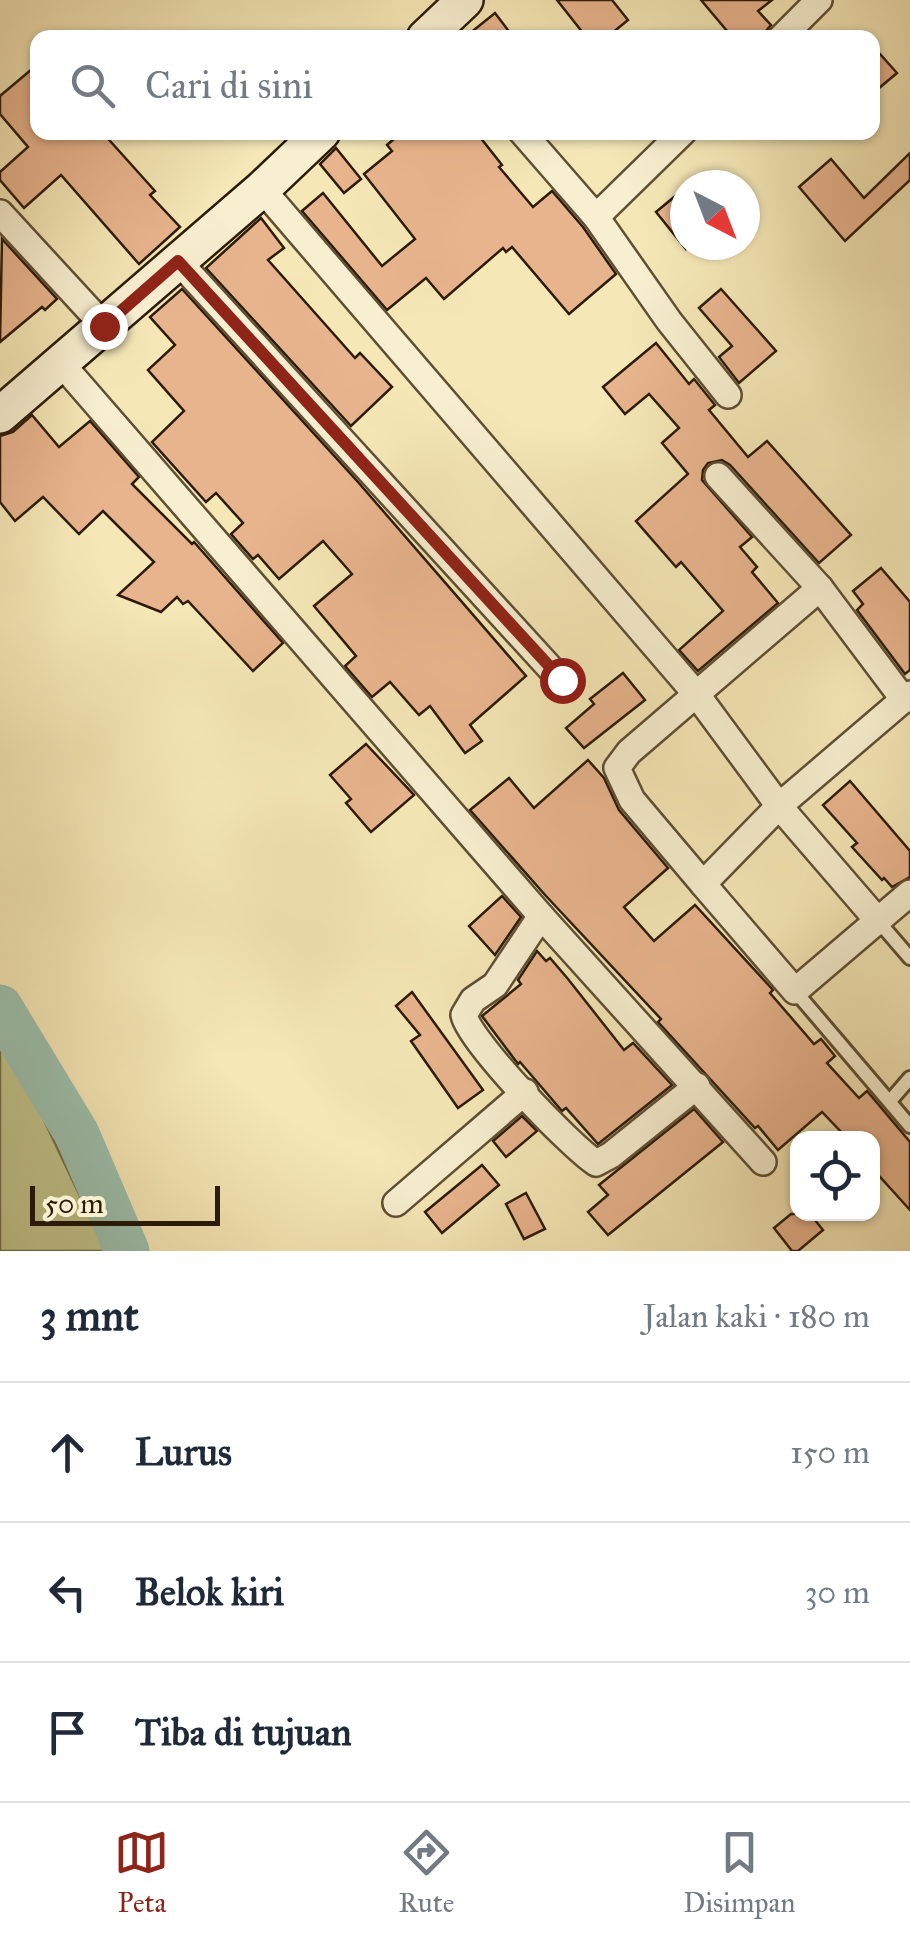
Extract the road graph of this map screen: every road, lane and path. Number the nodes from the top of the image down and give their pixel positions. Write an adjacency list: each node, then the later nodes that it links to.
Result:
1 (465, 0): 3 (street)
2 (820, 0): 4 (street)
3 (438, 30)
4 (789, 30)
5 (314, 140): 8 (street)
6 (529, 140): 10 (street)
7 (675, 140): 10 (street)
8 (262, 189): 11 (street); 19 (street)
9 (0, 213): 12 (street)
10 (596, 217): 14 (street)
11 (178, 261): 12 (street); 18 (street)
12 (104, 326): 13 (street)
13 (60, 362): 15 (street); 24 (street)
14 (728, 395)
15 (0, 416)
16 (718, 476): 17 (street)
17 (820, 588): 19 (street); 20 (street)
18 (562, 680)
19 (697, 694): 21 (street); 22 (street)
20 (907, 697): 21 (street)
21 (780, 806): 22 (street); 25 (street)
22 (703, 884): 27 (street)
23 (910, 893): 25 (street)
24 (541, 916): 29 (street); 30 (street)
25 (879, 922): 26 (lane); 27 (street)
26 (910, 958)
27 (796, 991): 31 (lane)
28 (910, 1078): 31 (lane)
29 (696, 1086): 30 (street); 33 (street)
30 (524, 1092): 34 (street)
31 (890, 1101): 32 (lane)
32 (910, 1126)
33 (763, 1162)
34 (396, 1204)

